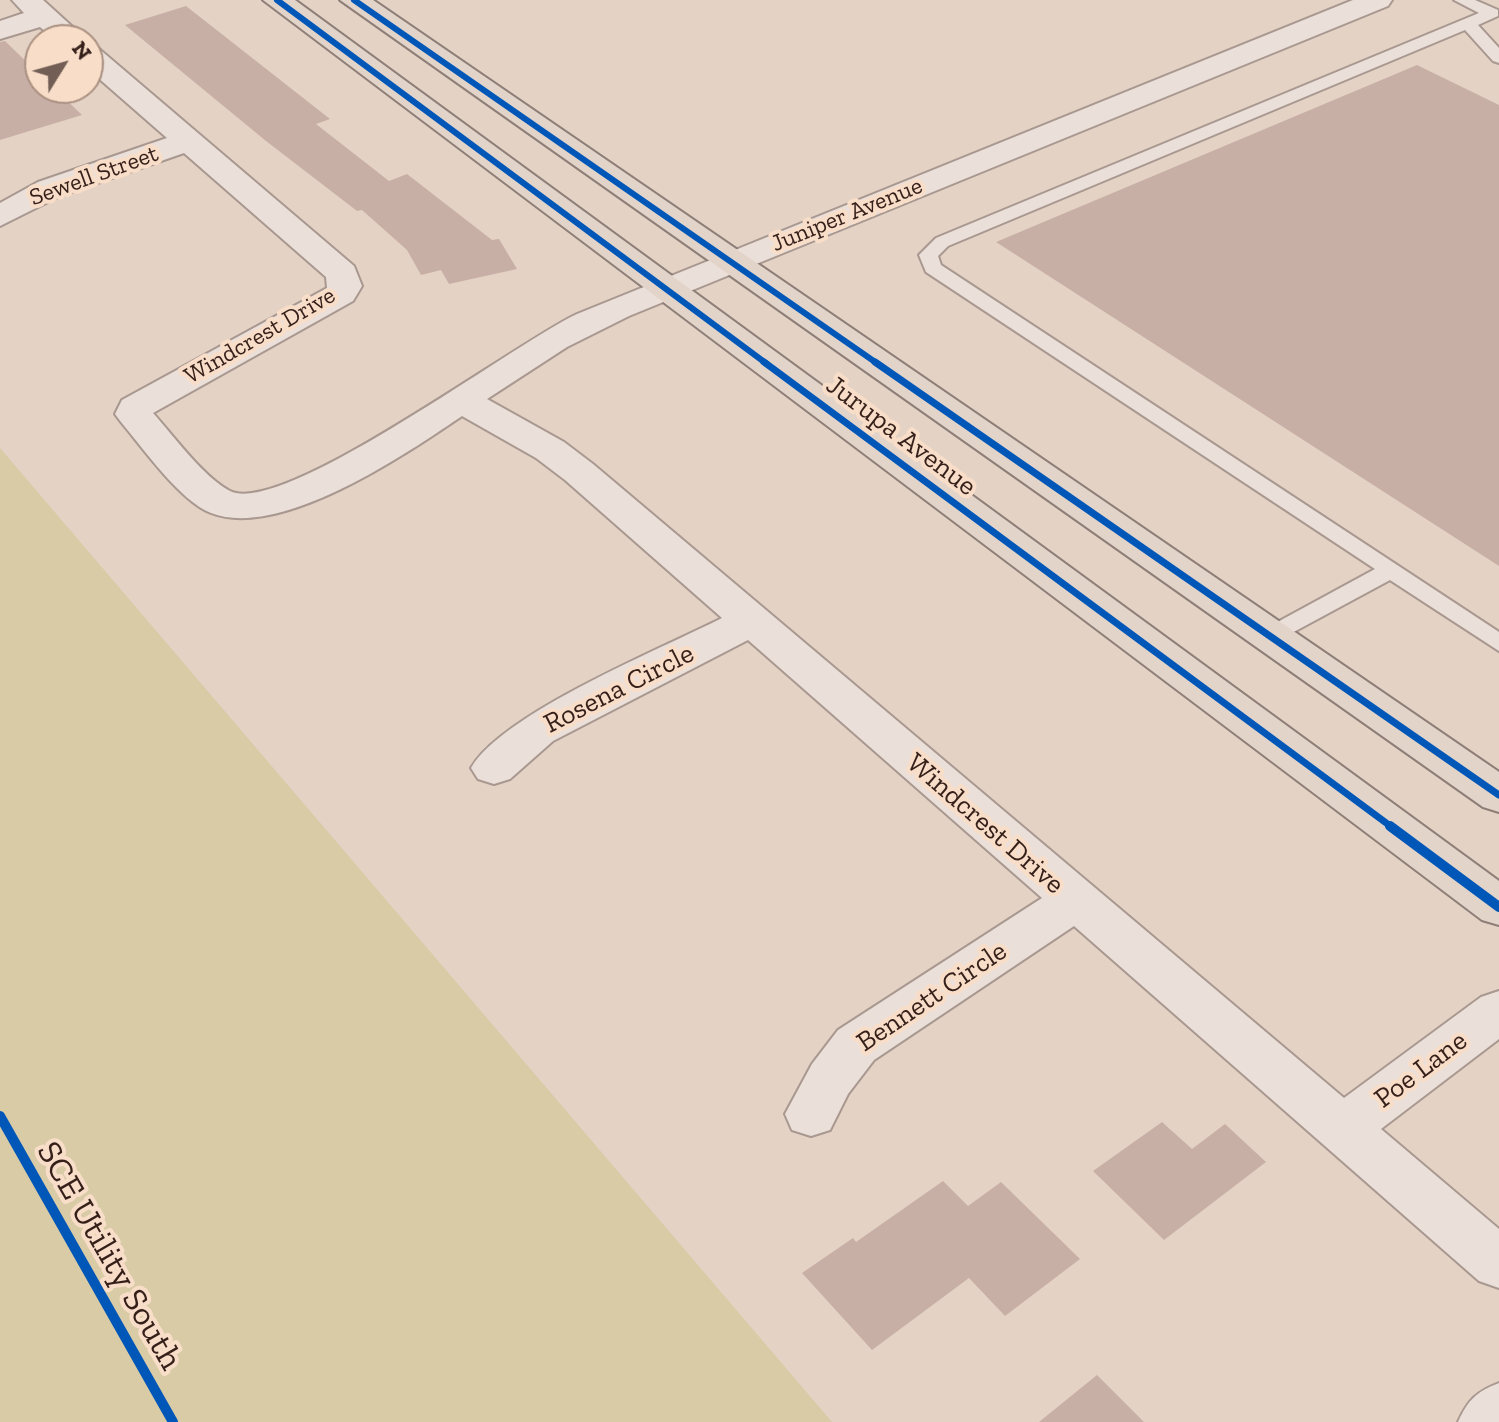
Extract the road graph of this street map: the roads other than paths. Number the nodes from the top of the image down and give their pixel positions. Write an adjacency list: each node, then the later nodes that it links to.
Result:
1 (277, 0): 15 (main road, Jurupa Avenue)
2 (354, 0): 14 (main road, Jurupa Avenue)
3 (1378, 0): 14 (street, Juniper Avenue)
4 (1462, 0): 6 (lane)
5 (36, 8): 8 (street); 9 (street)
6 (1495, 14): 7 (lane)
7 (1468, 23): 10 (lane); 18 (lane)
8 (54, 24)
9 (0, 30)
10 (1499, 58)
11 (104, 68): 12 (street, Windcrest Drive)
12 (190, 141): 13 (street, Sewell Street); 17 (street, Windcrest Drive)
13 (0, 216)
14 (730, 262): 15 (street, Juniper Avenue); 20 (main road, Jurupa Avenue)
15 (666, 288): 16 (street, Juniper Avenue); 25 (main road, Jurupa Avenue)
16 (461, 400): 17 (street, Juniper Avenue); 19 (street, Windcrest Drive)
17 (249, 507)
18 (1391, 570): 20 (lane); 21 (lane)
19 (751, 621): 22 (street, Rosena Circle); 24 (street, Windcrest Drive)
20 (1269, 636): 23 (main road, Jurupa Avenue)
21 (1499, 643)
22 (494, 768)
23 (1499, 795)
24 (1074, 901): 27 (street, Bennett Circle); 28 (street, Windcrest Drive)
25 (1499, 907)
26 (1499, 1011): 28 (street, Poe Lane)
27 (811, 1114)
28 (1342, 1129): 29 (street, Windcrest Drive)
29 (1499, 1263)
30 (1499, 1411): 31 (street)
31 (1488, 1422)

